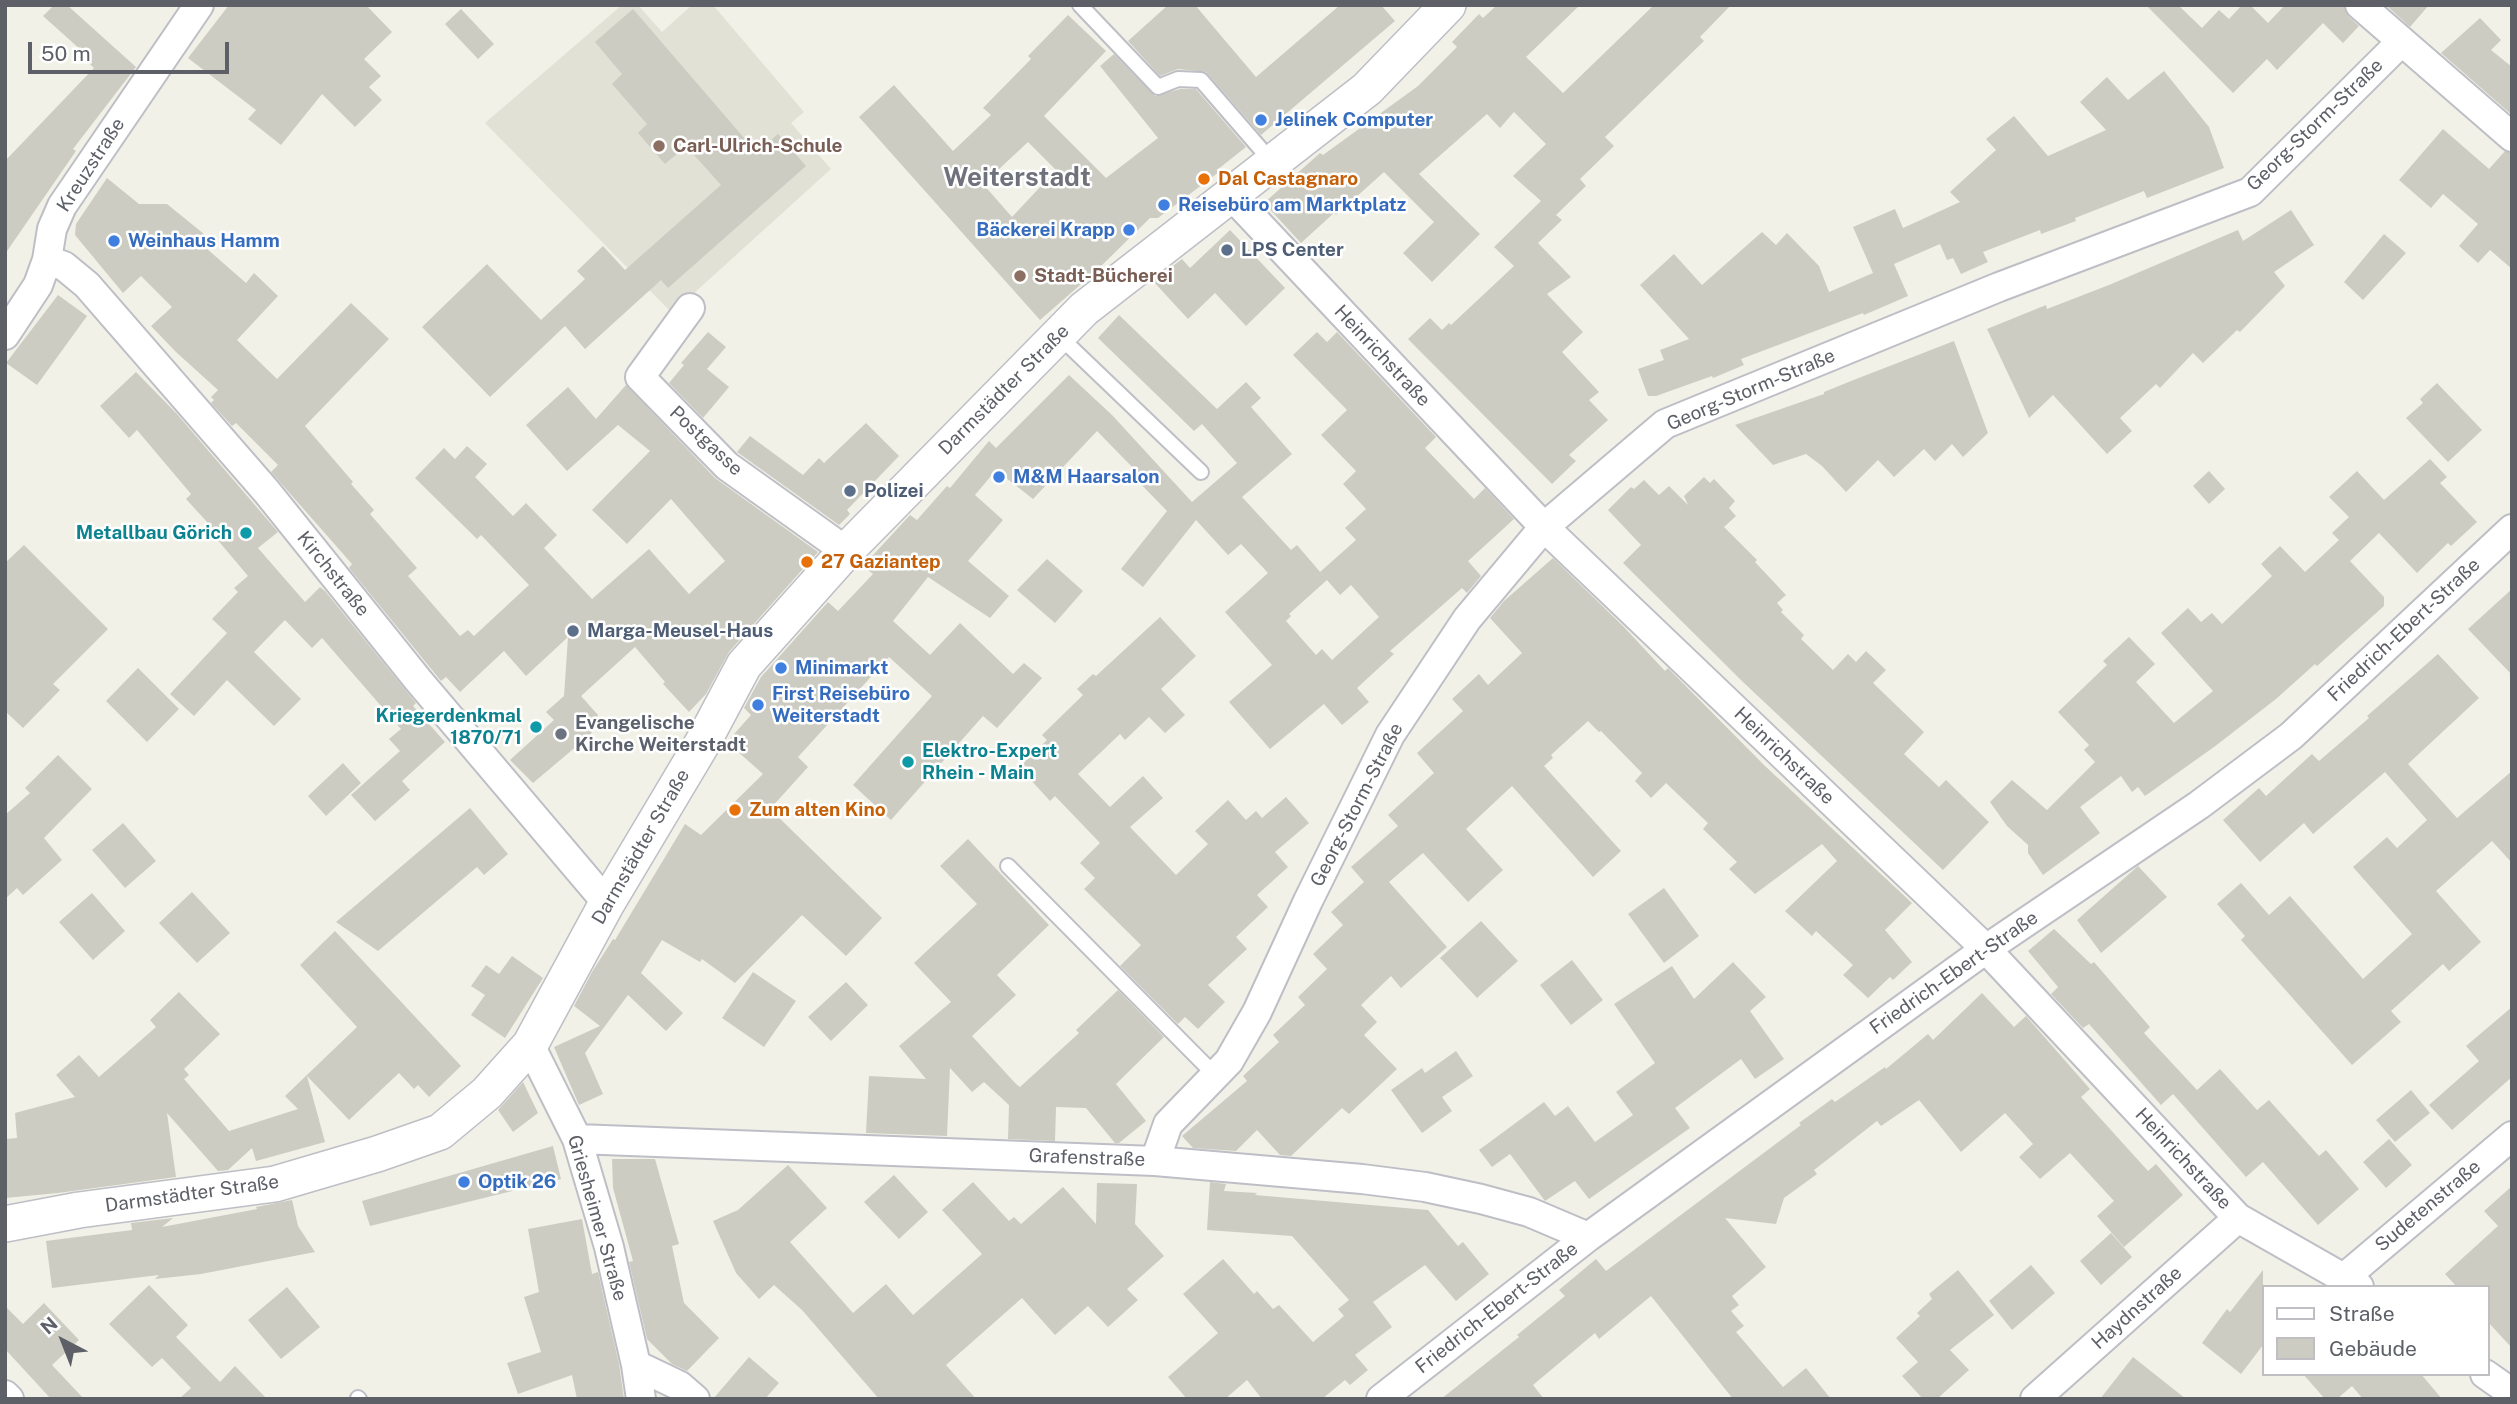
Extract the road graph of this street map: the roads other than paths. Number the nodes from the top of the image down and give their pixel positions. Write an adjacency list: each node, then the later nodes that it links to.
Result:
1 (199, 5): 9 (street, Kreuzstraße)
2 (1080, 5): 7 (lane)
3 (1448, 5): 7 (street, Darmstädter Straße)
4 (2360, 5): 5 (street)
5 (2401, 42): 6 (street); 14 (street, Georg-Storm-Straße)
6 (2512, 137)
7 (1273, 163): 8 (street, Darmstädter Straße)
8 (1231, 195): 12 (street, Darmstädter Straße); 14 (street, Heinrichstraße)
9 (47, 260): 11 (street, Kreuzstraße); 18 (street, Kirchstraße)
10 (690, 307): 16 (street, Postgasse)
11 (5, 335)
12 (1059, 336): 13 (lane); 16 (street, Darmstädter Straße)
13 (1201, 472)
14 (1544, 527): 19 (street, Heinrichstraße); 21 (street, Georg-Storm-Straße)
15 (2512, 529): 19 (street, Friedrich-Ebert-Straße)
16 (846, 551): 18 (street, Darmstädter Straße)
17 (1008, 866): 21 (lane)
18 (607, 903): 20 (street, Darmstädter Straße)
19 (1986, 949): 25 (street, Heinrichstraße); 27 (street, Friedrich-Ebert-Straße)
20 (530, 1045): 23 (street, Griesheimer Straße); 26 (street, Darmstädter Straße)
21 (1215, 1075): 24 (street, Georg-Storm-Straße)
22 (2512, 1136): 28 (street, Sudetenstraße)
23 (577, 1139): 24 (street, Grafenstraße); 29 (street, Griesheimer Straße)
24 (1155, 1161): 27 (street, Grafenstraße)
25 (2238, 1218): 28 (street, Heinrichstraße); 33 (street, Haydnstraße)
26 (5, 1224)
27 (1587, 1237): 37 (street, Friedrich-Ebert-Straße)
28 (2352, 1282)
29 (636, 1365): 35 (street, Griesheimer Straße); 36 (street)
30 (2488, 1376): 31 (street)
31 (2512, 1393)
32 (5, 1395): 34 (street)
33 (2044, 1396)
34 (9, 1399)
35 (640, 1399)
36 (695, 1399)
37 (1381, 1399)

